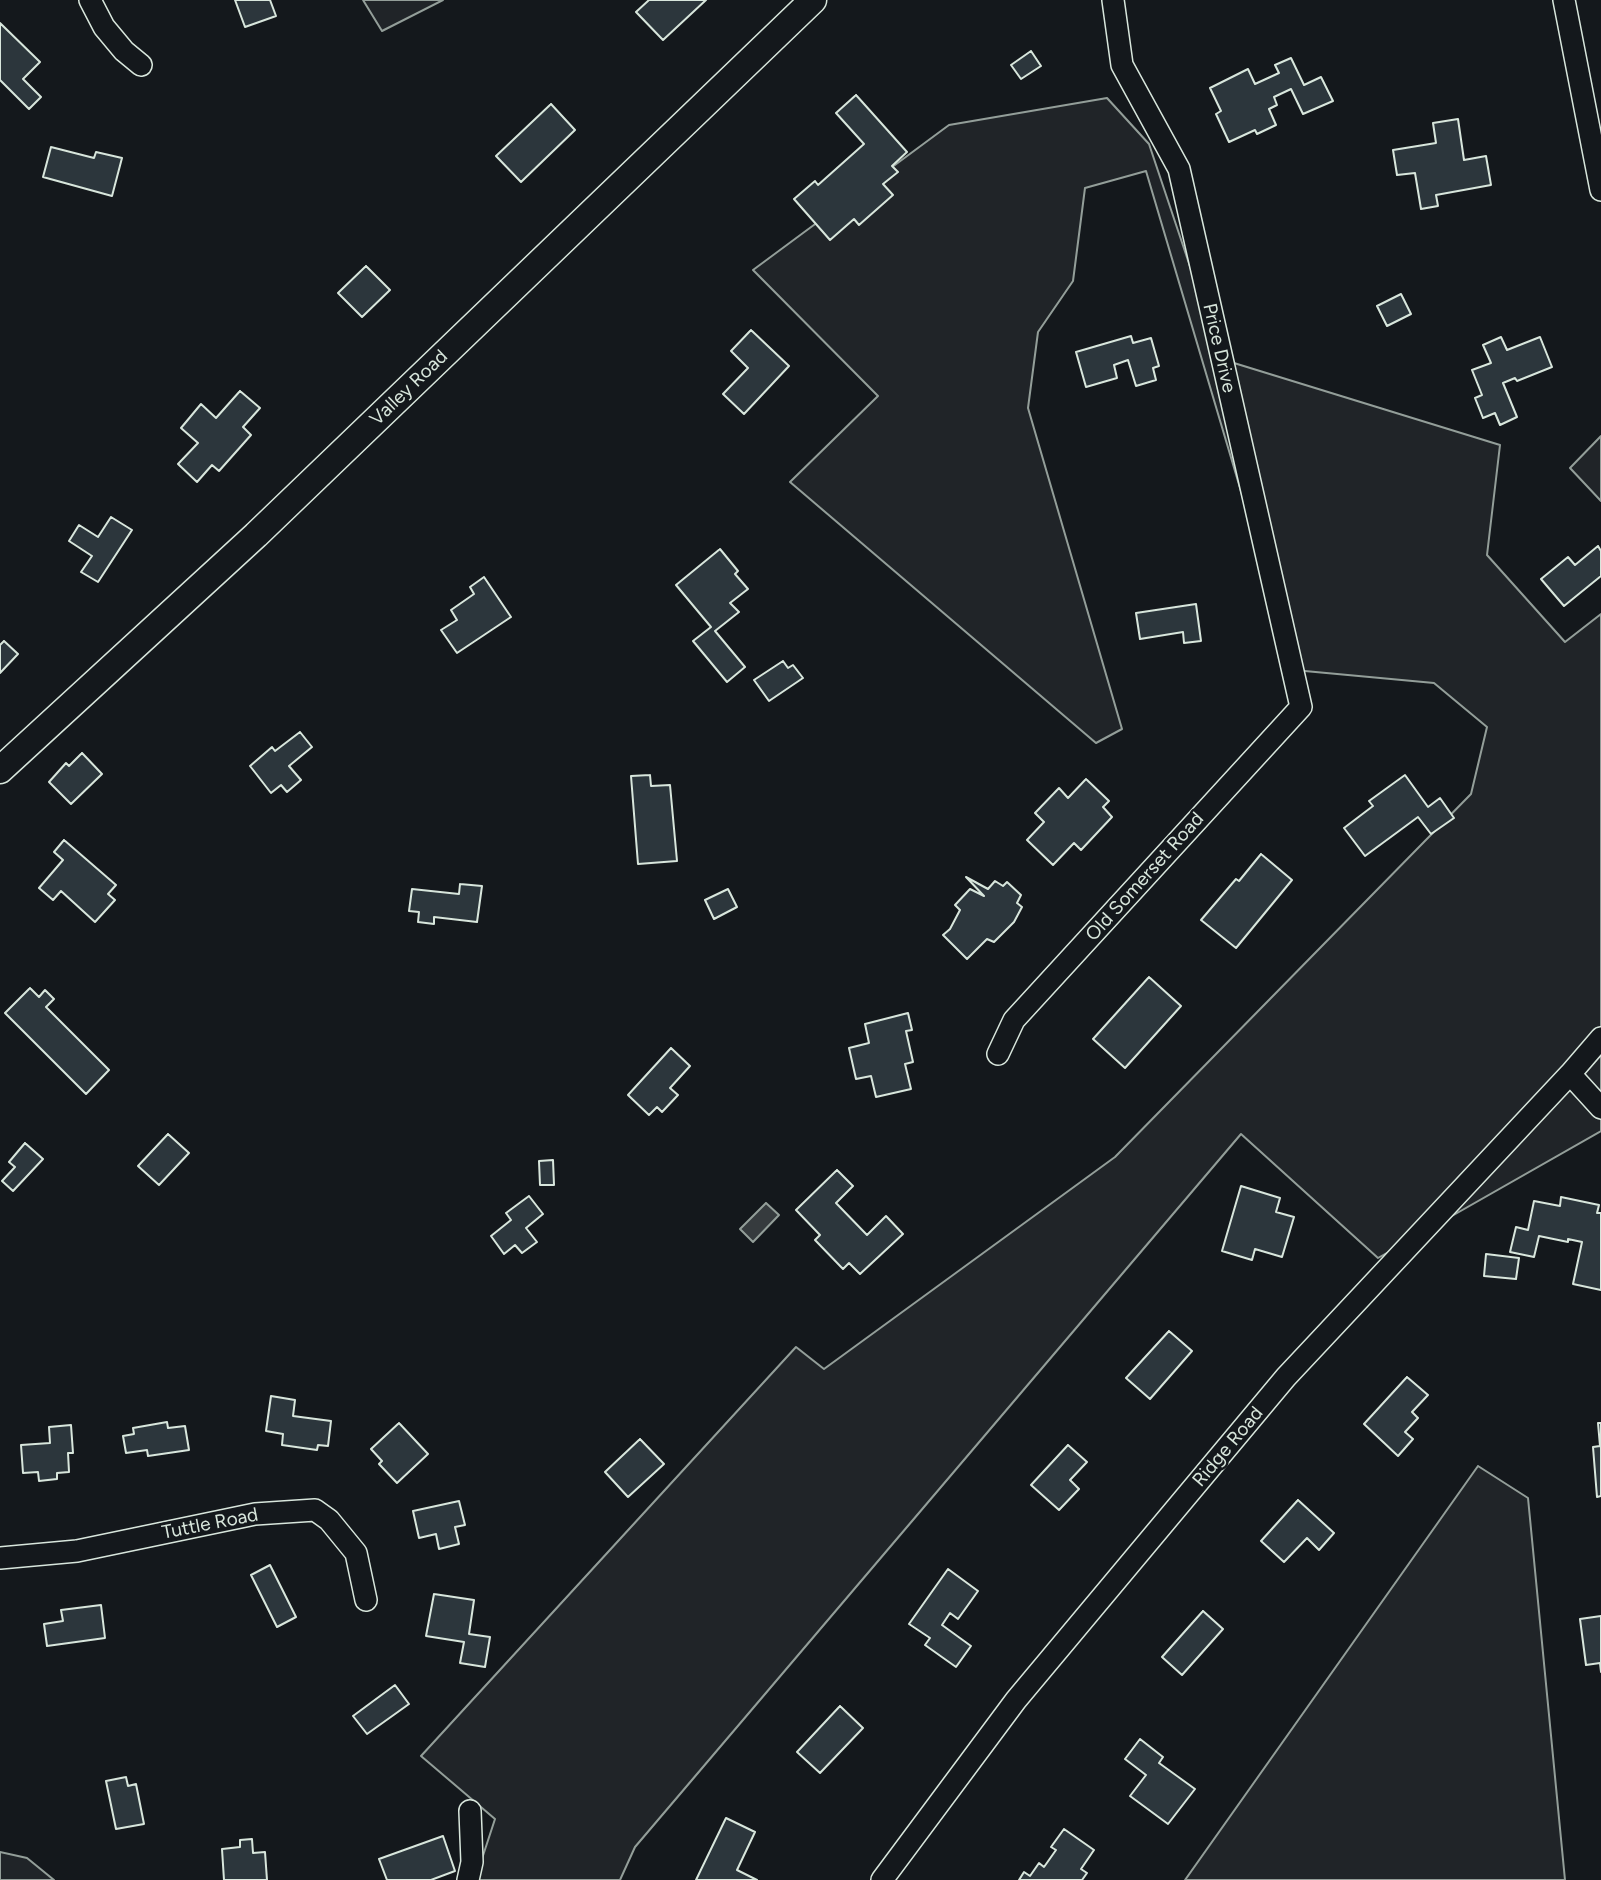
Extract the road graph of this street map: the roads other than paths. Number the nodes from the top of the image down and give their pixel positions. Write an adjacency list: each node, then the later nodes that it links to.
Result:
1 (90, 0): 5 (street)
2 (813, 0): 8 (main road, Valley Road)
3 (1113, 0): 7 (street, Price Drive)
4 (1564, 0): 6 (street)
5 (141, 65)
6 (1601, 190)
7 (1301, 707): 10 (street, Old Somerset Road)
8 (0, 770)
9 (1601, 1038): 11 (street, Ridge Road)
10 (998, 1055)
11 (1570, 1074): 12 (street); 17 (street, Ridge Road)
12 (1601, 1108)
13 (0, 1558): 14 (street, Tuttle Road)
14 (366, 1600)
15 (470, 1811): 16 (street)
16 (468, 1880)
17 (882, 1880)

